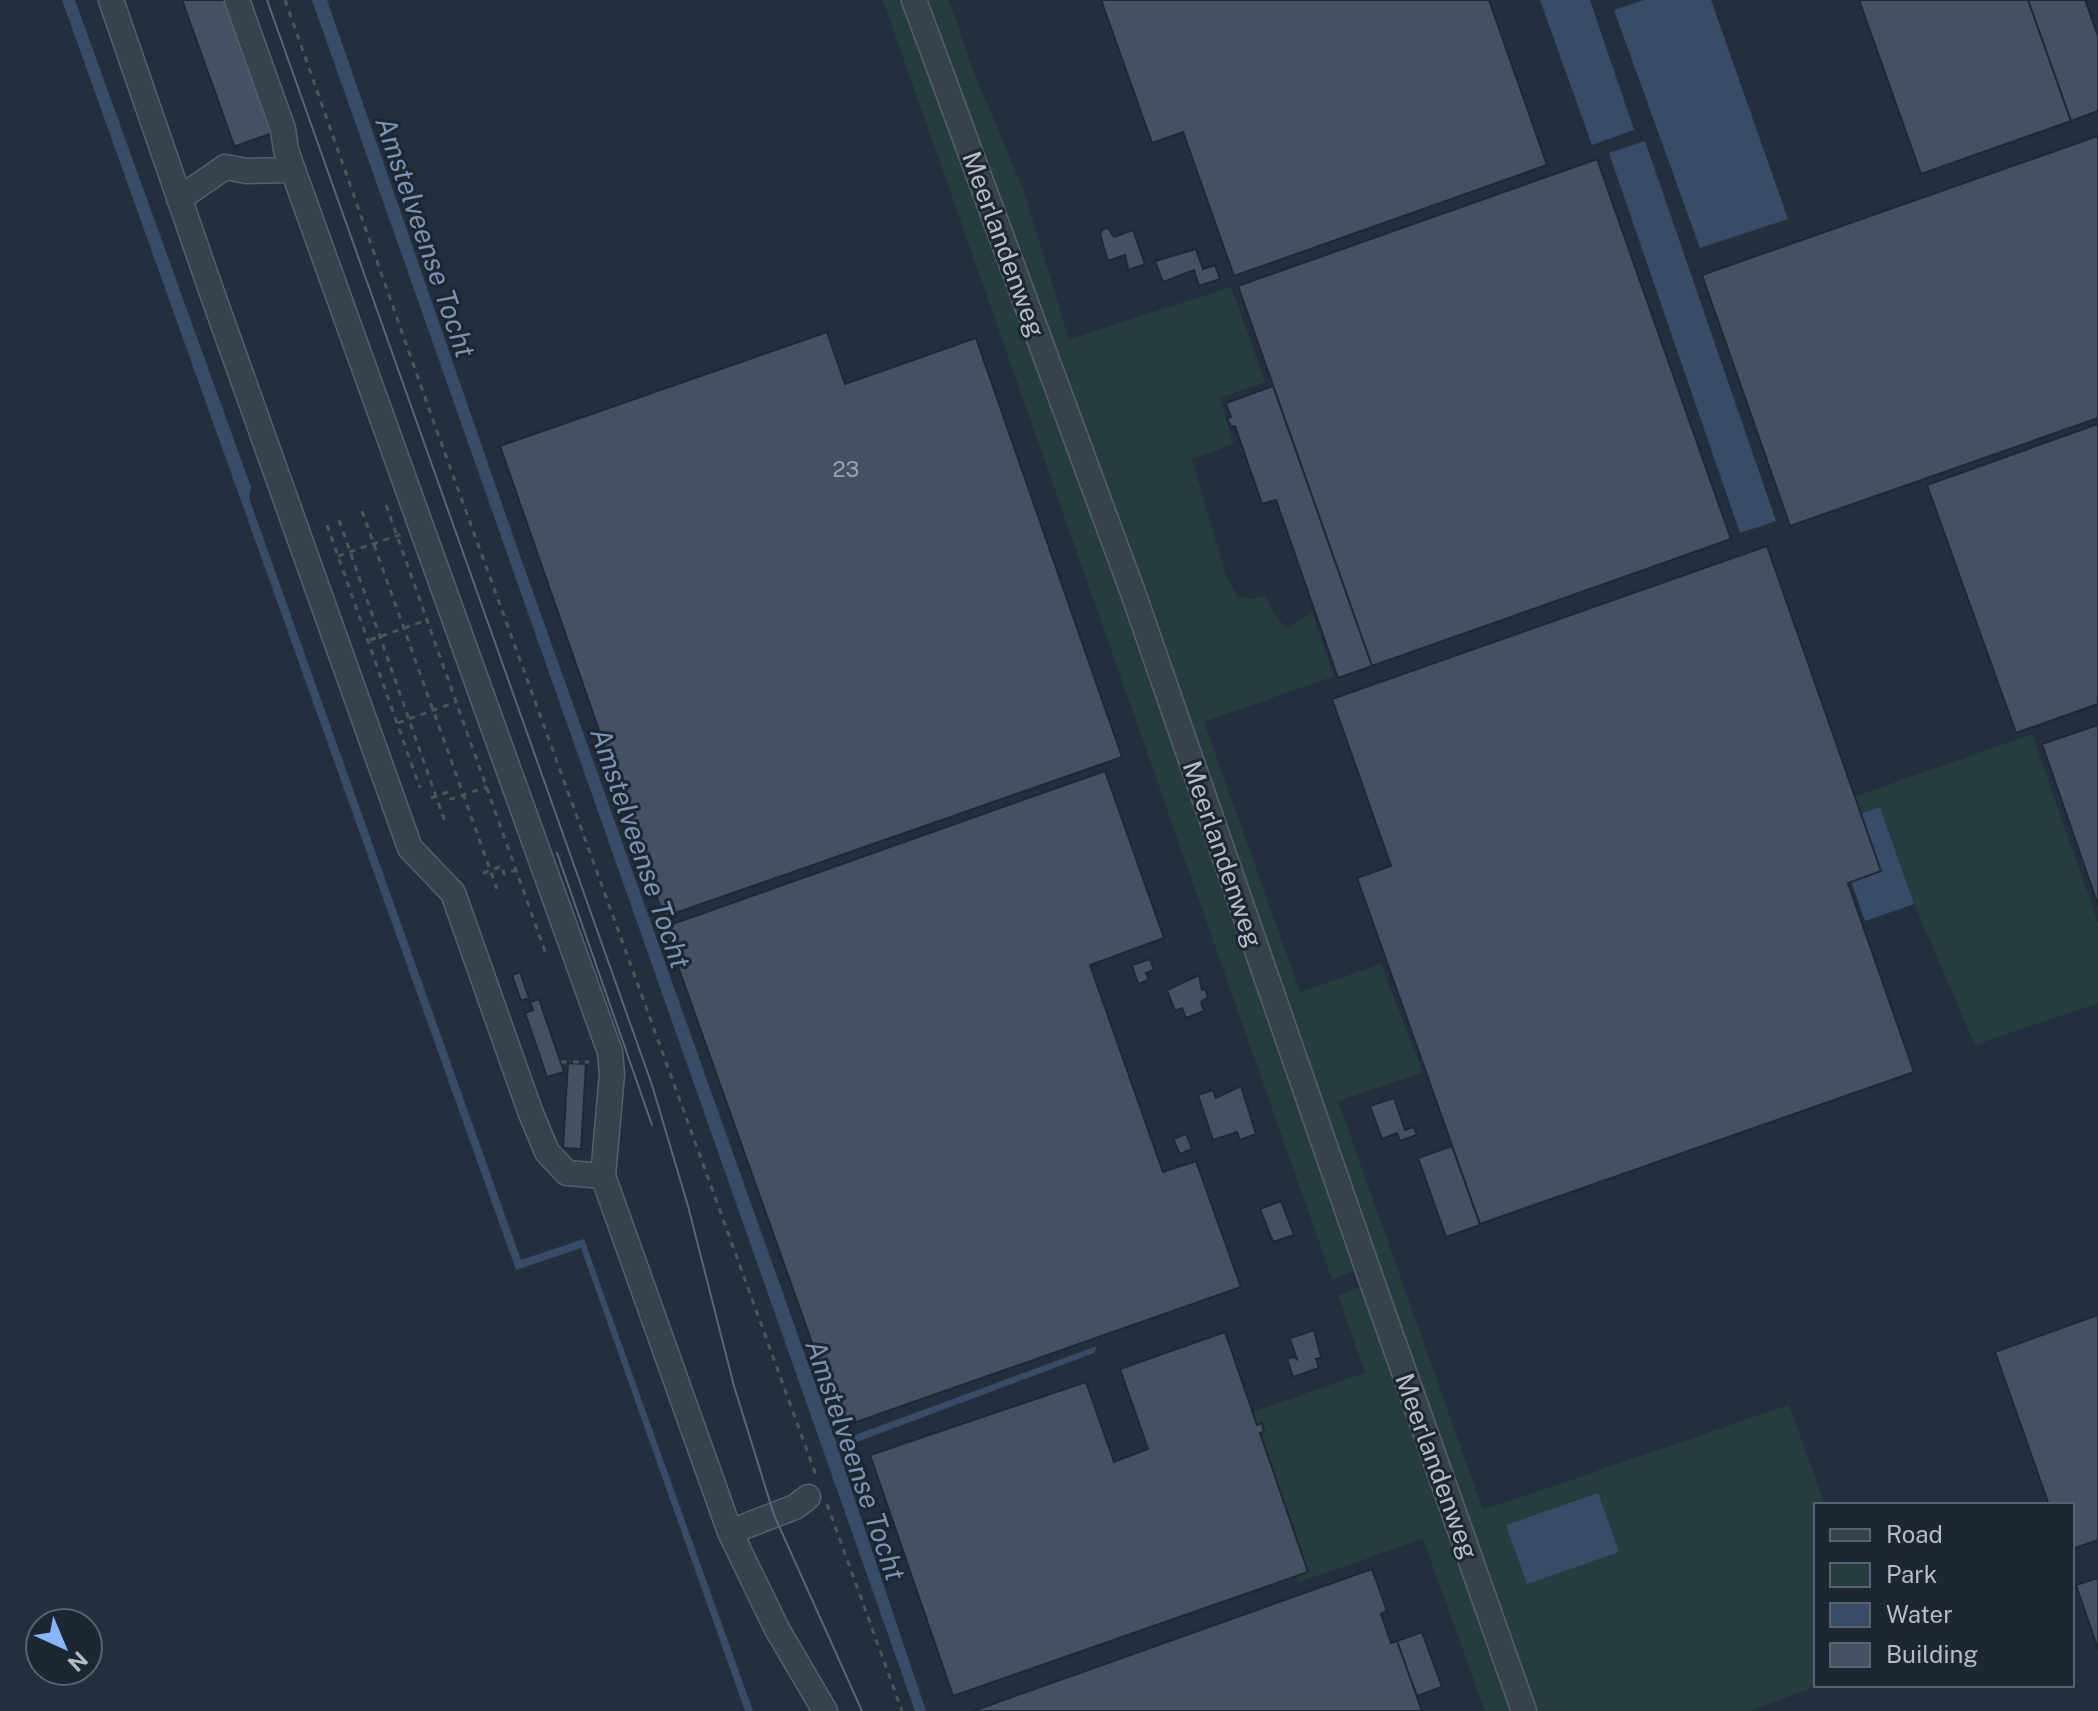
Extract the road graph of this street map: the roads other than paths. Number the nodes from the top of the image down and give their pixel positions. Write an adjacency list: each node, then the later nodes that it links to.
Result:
1 (111, 0): 5 (street)
2 (237, 0): 4 (street)
3 (914, 0): 10 (street, Meerlandenweg)
4 (293, 170): 5 (street); 6 (street)
5 (179, 199): 6 (street)
6 (603, 1176): 8 (street)
7 (818, 1496): 8 (street)
8 (730, 1532): 9 (street)
9 (825, 1711)
10 (1524, 1711)

